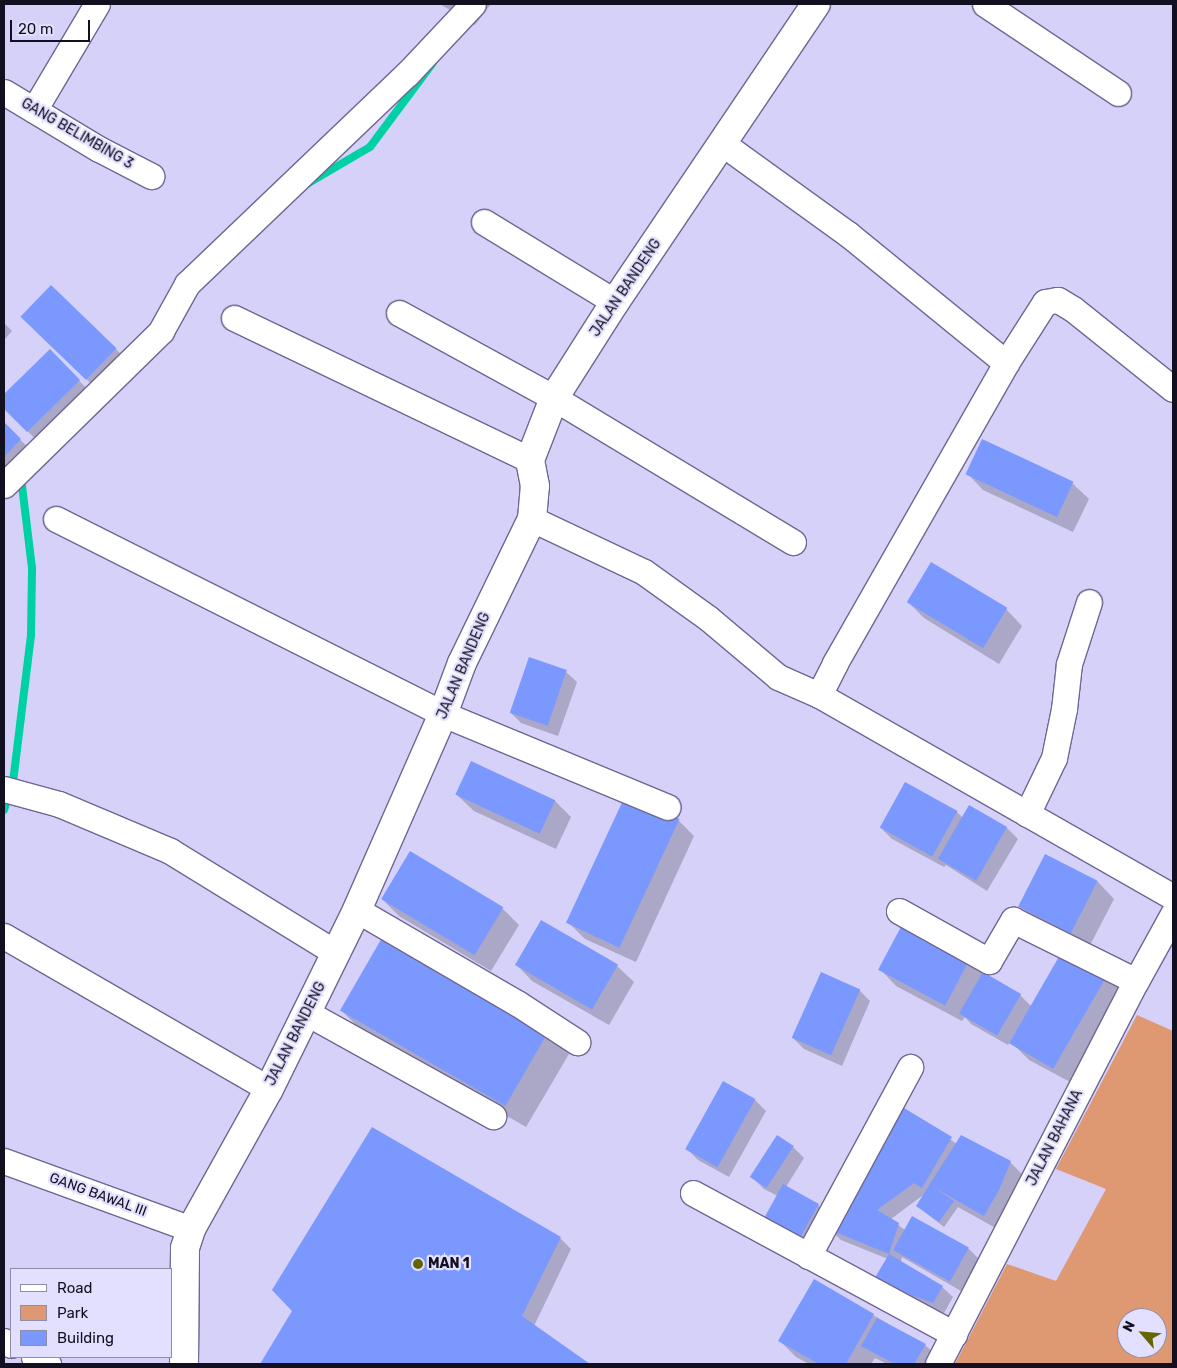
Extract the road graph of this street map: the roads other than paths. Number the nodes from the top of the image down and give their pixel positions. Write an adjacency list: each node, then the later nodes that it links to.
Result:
1 (97, 4): 7 (street)
2 (473, 4): 18 (street)
3 (816, 4): 8 (street, JALAN BANDENG)
4 (985, 4): 6 (street)
5 (4, 92): 7 (street, GANG BELIMBING 3)
6 (1118, 93)
7 (34, 110): 9 (street, GANG BELIMBING 3)
8 (723, 144): 11 (street, JALAN BANDENG); 14 (street)
9 (151, 176)
10 (484, 222): 11 (street)
11 (615, 302): 16 (street, JALAN BANDENG)
12 (399, 314): 16 (street)
13 (234, 318): 17 (street)
14 (1006, 364): 15 (street); 23 (street)
15 (1173, 389)
16 (554, 398): 17 (street, JALAN BANDENG); 21 (street)
17 (530, 460): 20 (street, JALAN BANDENG)
18 (4, 485)
19 (56, 519): 24 (street)
20 (532, 519): 23 (street); 24 (street, JALAN BANDENG)
21 (793, 542)
22 (1090, 602): 27 (street)
23 (819, 695): 27 (street)
24 (443, 714): 26 (street); 29 (street, JALAN BANDENG)
25 (14, 792): 33 (street)
26 (668, 807)
27 (1028, 814): 28 (street)
28 (1173, 897)
29 (358, 910): 33 (street, JALAN BANDENG); 36 (street)
30 (899, 911): 34 (street)
31 (1173, 914): 34 (street, JALAN BAHANA)
32 (4, 936): 38 (street)
33 (336, 953): 35 (street, JALAN BANDENG)
34 (1136, 981): 44 (street, JALAN BAHANA)
35 (307, 1013): 38 (street, JALAN BANDENG); 39 (street)
36 (577, 1042)
37 (910, 1067): 43 (street)
38 (269, 1089): 42 (street, JALAN BANDENG)
39 (493, 1116)
40 (4, 1161): 42 (street, GANG BAWAL III)
41 (693, 1193): 43 (street)
42 (192, 1230): 47 (street, JALAN BANDENG)
43 (808, 1256): 44 (street)
44 (954, 1334): 48 (street, JALAN BAHANA)
45 (36, 1358): 46 (street)
46 (48, 1364)
47 (184, 1364)
48 (938, 1364)

